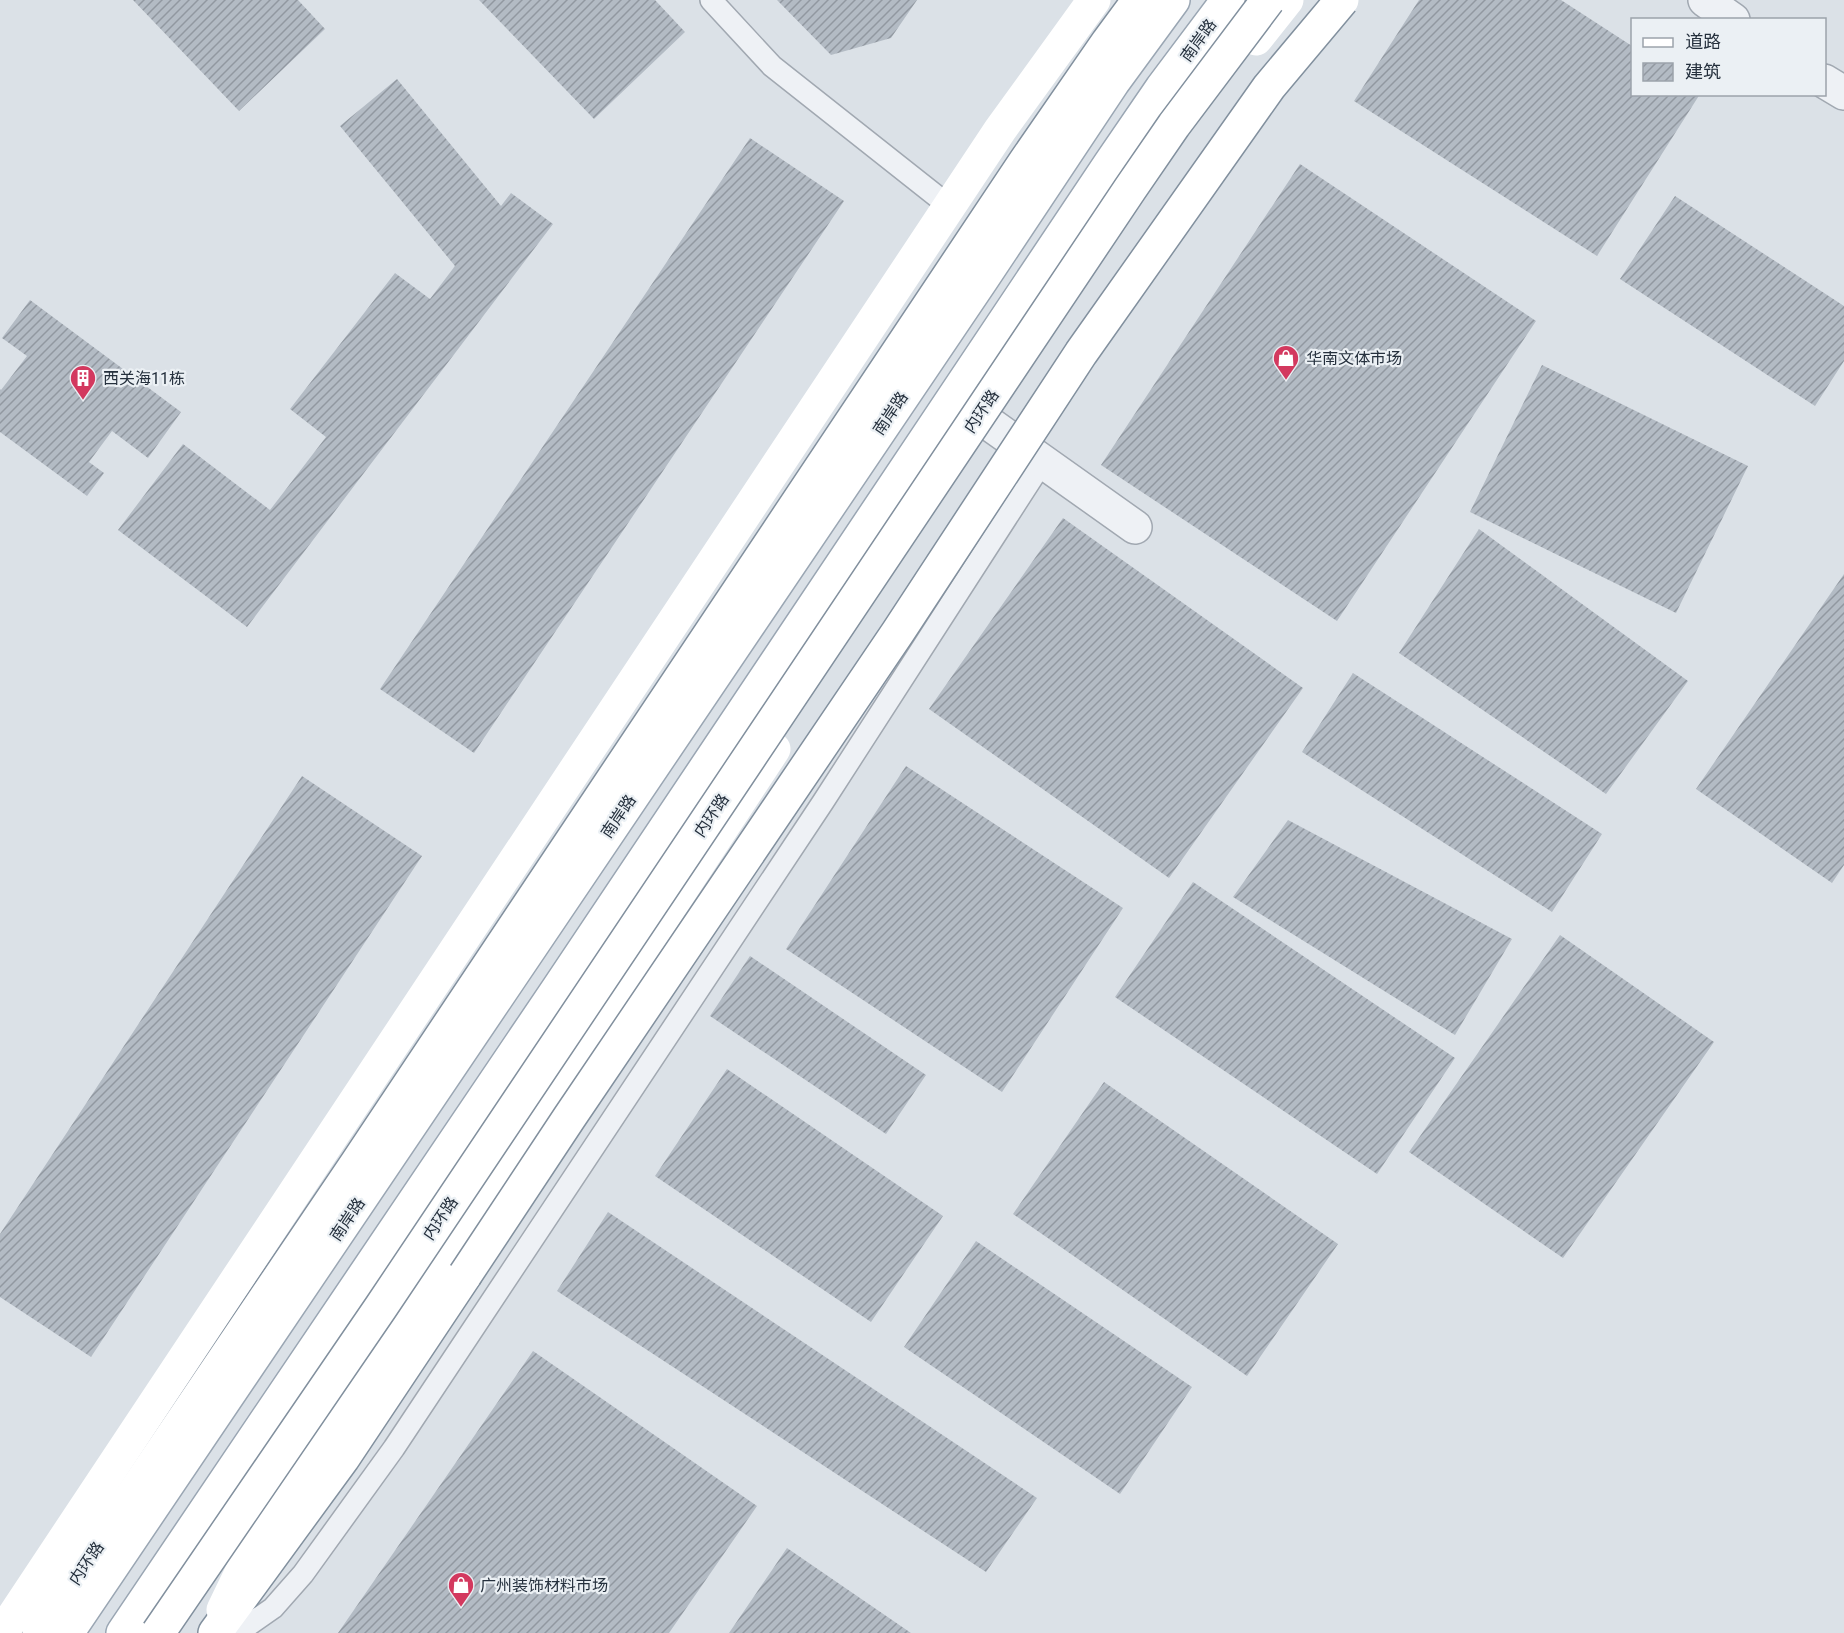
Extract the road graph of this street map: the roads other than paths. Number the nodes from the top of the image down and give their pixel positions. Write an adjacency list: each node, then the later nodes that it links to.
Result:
1 (711, 0): 13 (lane)
2 (1094, 0): 13 (main road)
3 (1139, 0): 21 (main road, 内环路)
4 (1173, 0): 22 (main road, 南岸路)
5 (1228, 0): 18 (main road, 南岸路)
6 (1268, 0): 24 (main road, 内环路, bridge)
7 (1287, 0): 14 (main road)
8 (1342, 0): 26 (main road, bridge)
9 (1705, 0): 10 (street)
10 (1730, 18)
11 (1826, 82): 12 (street)
12 (1844, 93)
13 (949, 207): 20 (main road)
14 (987, 422): 15 (street); 17 (main road)
15 (1044, 461): 16 (street); 27 (lane)
16 (1135, 527)
17 (719, 834): 18 (main road); 26 (main road)
18 (618, 898): 19 (main road, 南岸路)
19 (208, 1506): 23 (main road, 南岸路); 25 (main road)
20 (2, 1633)
21 (39, 1633)
22 (67, 1633)
23 (123, 1633)
24 (158, 1633)
25 (207, 1633)
26 (214, 1633)
27 (237, 1633)

